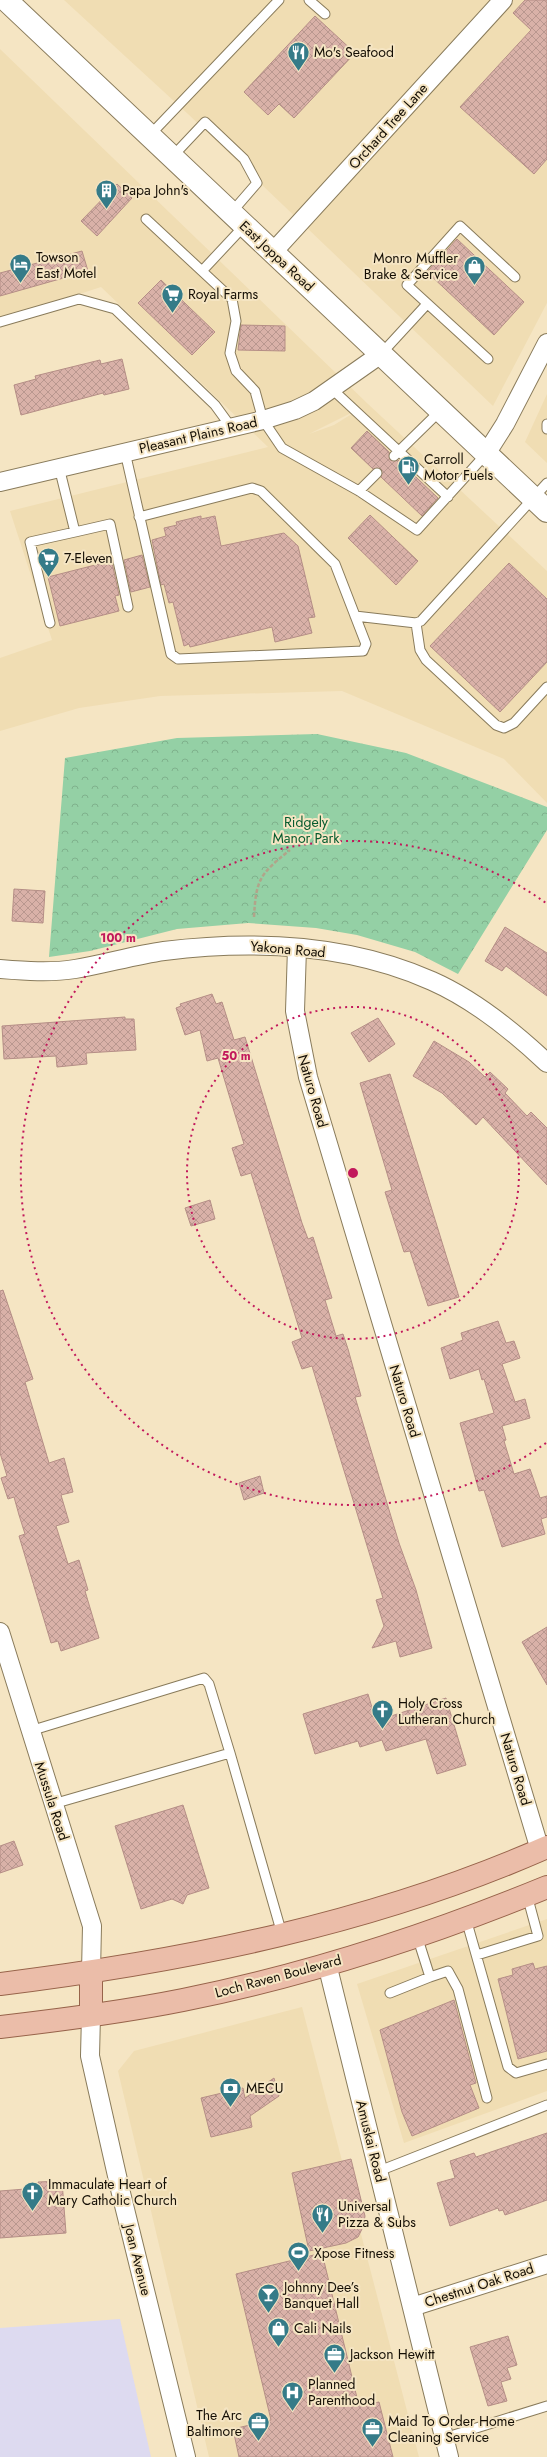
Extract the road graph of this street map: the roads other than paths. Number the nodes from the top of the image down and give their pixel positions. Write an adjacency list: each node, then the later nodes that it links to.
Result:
1 (6, 0): 6 (main road, East Joppa Road)
2 (279, 0): 6 (lane)
3 (308, 0): 5 (lane)
4 (503, 0): 10 (street, Orchard Tree Lane)
5 (325, 14)
6 (150, 135): 7 (main road, East Joppa Road)
7 (172, 157): 9 (main road, East Joppa Road); 9 (lane)
8 (146, 218): 11 (lane)
9 (238, 219): 10 (main road, East Joppa Road); 11 (lane)
10 (273, 252): 16 (main road, East Joppa Road)
11 (202, 271): 20 (lane)
12 (515, 277): 13 (lane)
13 (427, 304): 16 (lane); 17 (lane)
14 (0, 322): 22 (lane)
15 (547, 343): 26 (street)
16 (381, 354): 18 (street, Pleasant Plains Road); 19 (main road, East Joppa Road)
17 (488, 359)
18 (332, 390): 20 (street, Pleasant Plains Road); 25 (lane)
19 (440, 411): 25 (lane); 26 (main road, East Joppa Road)
20 (263, 420): 22 (street, Pleasant Plains Road); 30 (lane)
21 (547, 424): 23 (lane)
22 (231, 427): 24 (street, Pleasant Plains Road)
23 (547, 429)
24 (125, 452): 27 (street, Pleasant Plains Road); 33 (lane)
25 (396, 454): 31 (lane)
26 (486, 454): 31 (lane); 32 (main road, East Joppa Road)
27 (59, 467): 29 (street, Pleasant Plains Road); 34 (lane)
28 (377, 473): 30 (lane)
29 (0, 482)
30 (359, 491): 31 (lane)
31 (448, 497)
32 (542, 498): 38 (lane)
33 (139, 517): 36 (lane); 36 (lane)
34 (75, 532): 35 (lane); 37 (lane)
35 (128, 607)
36 (355, 616): 38 (lane)
37 (50, 623)
38 (416, 623): 39 (lane)
39 (547, 687)
40 (297, 948): 41 (street, Yakona Road); 42 (street, Yakona Road); 48 (street, Naturo Road)
41 (0, 969)
42 (547, 1063)
43 (0, 1632): 44 (street, Mussula Road)
44 (4, 1656): 45 (street, Mussula Road)
45 (30, 1731): 46 (lane); 47 (street, Mussula Road)
46 (230, 1753): 47 (lane); 52 (lane)
47 (53, 1804): 56 (street, Mussula Road)
48 (544, 1848): 52 (main road)
49 (547, 1887): 50 (main road, Loch Raven Boulevard)
50 (527, 1895): 51 (main road, Loch Raven Boulevard); 54 (lane)
51 (466, 1919): 53 (main road, Loch Raven Boulevard); 54 (lane)
52 (282, 1934): 56 (main road)
53 (417, 1936): 55 (main road, Loch Raven Boulevard); 57 (lane)
54 (477, 1955): 62 (lane)
55 (327, 1964): 60 (main road, Loch Raven Boulevard); 65 (street, Amuskai Road)
56 (91, 1972): 58 (main road); 60 (main road)
57 (430, 1977): 59 (lane); 63 (lane)
58 (0, 1984)
59 (390, 1993)
60 (91, 2015): 61 (main road, Loch Raven Boulevard); 70 (street, Joan Avenue)
61 (0, 2027)
62 (547, 2064)
63 (487, 2098)
64 (547, 2105): 65 (lane)
65 (379, 2171): 67 (street, Amuskai Road)
66 (547, 2264): 67 (street, Chestnut Oak Road)
67 (412, 2307): 69 (street, Amuskai Road)
68 (547, 2406): 69 (lane)
69 (444, 2438): 71 (street, Amuskai Road)
70 (186, 2457)
71 (449, 2457)

